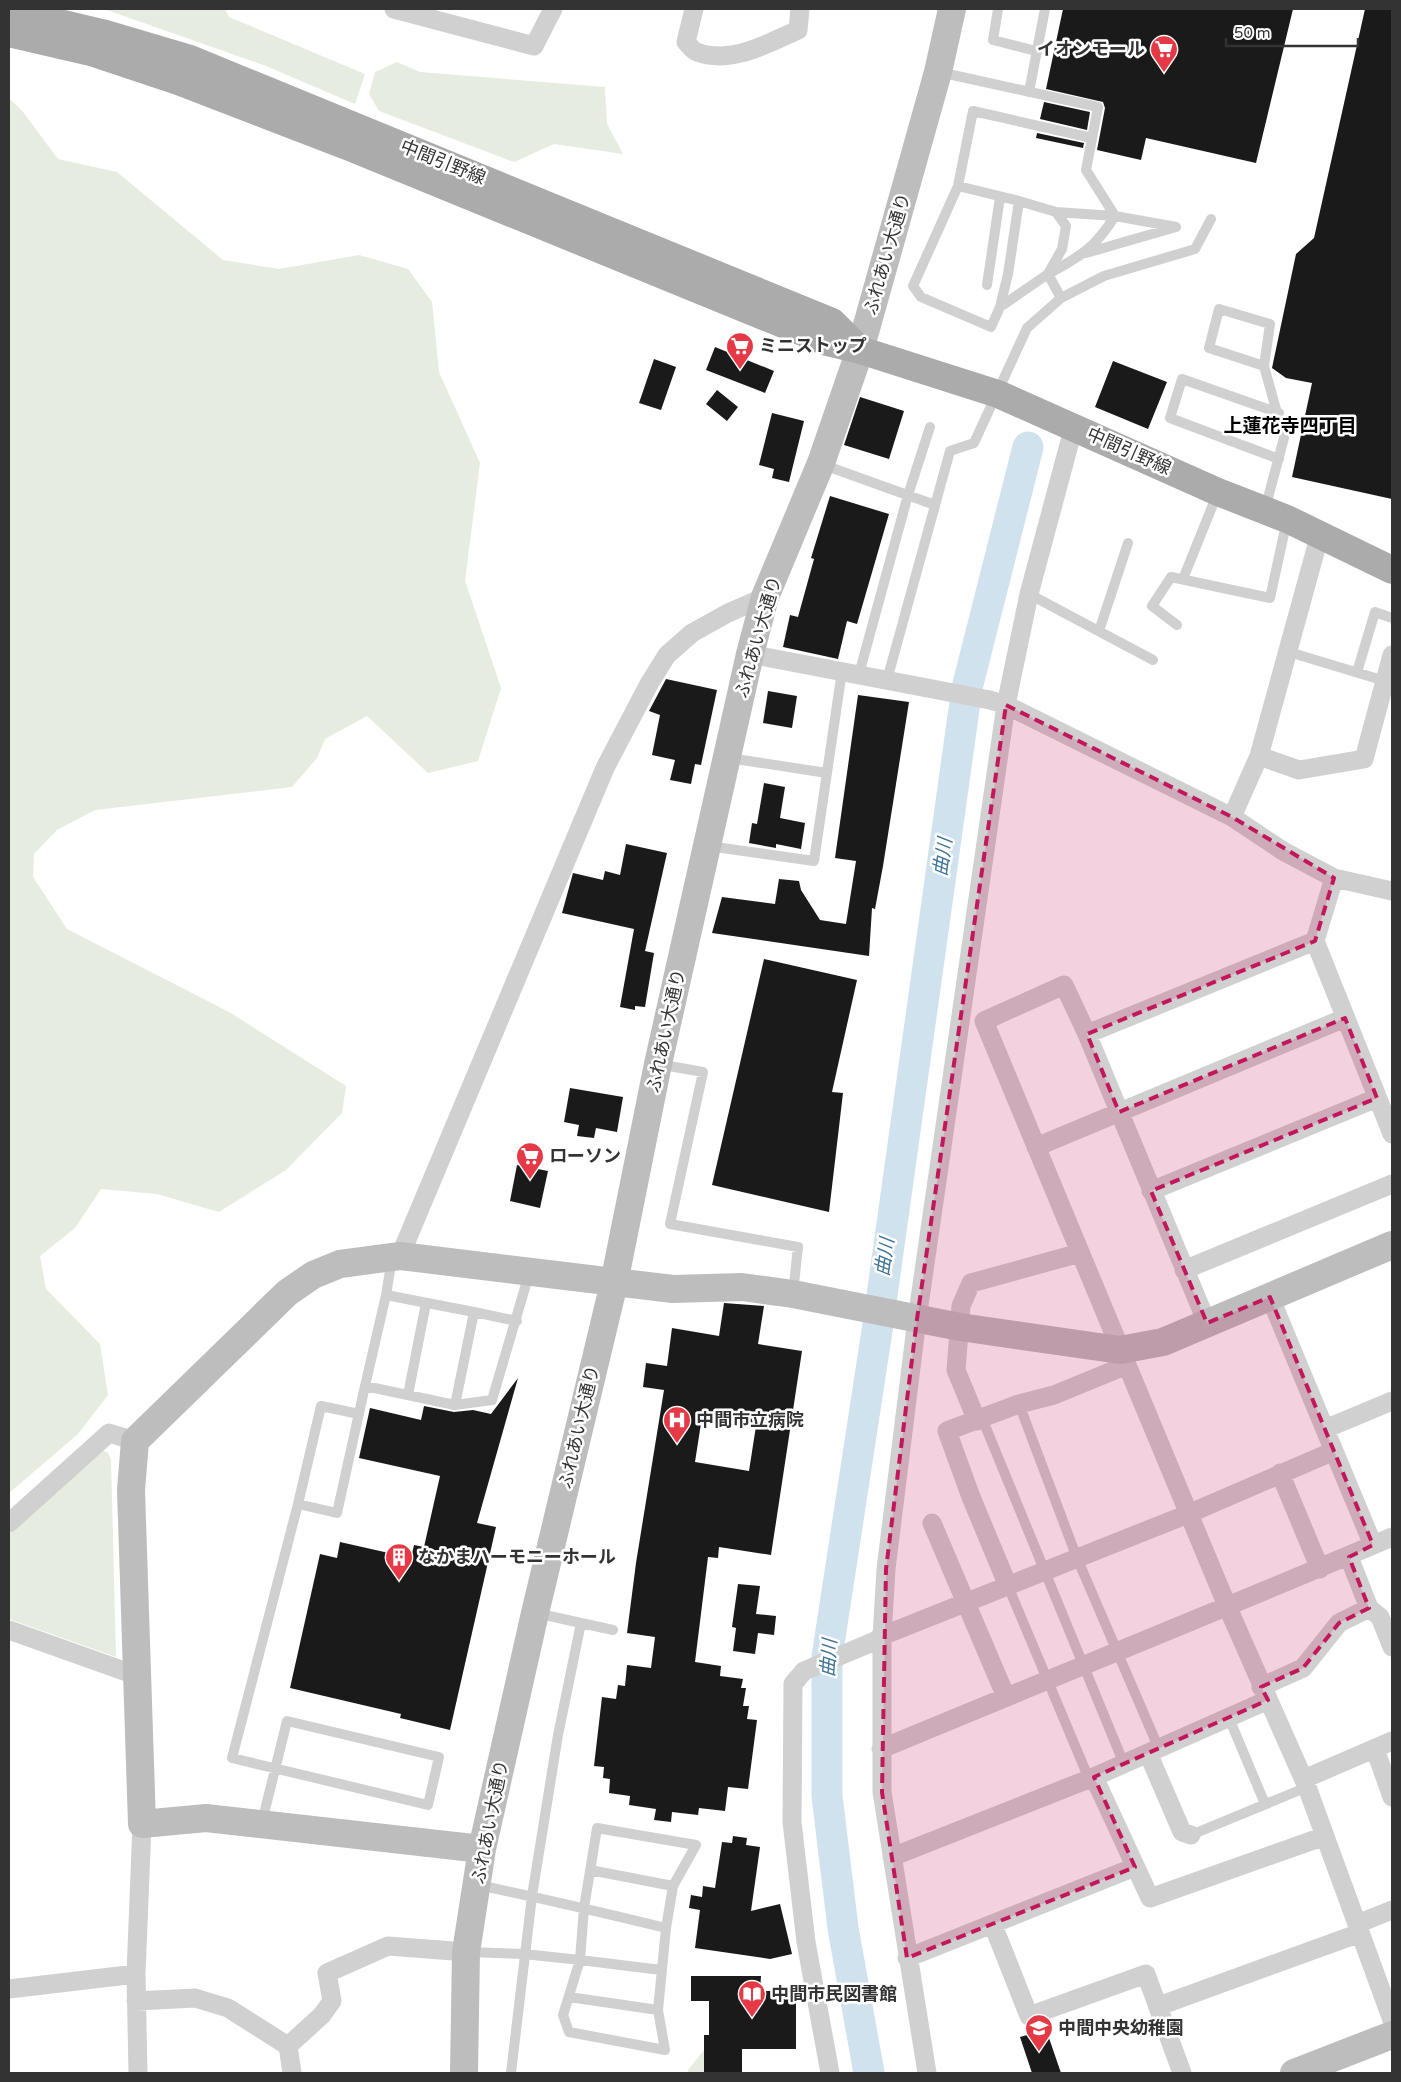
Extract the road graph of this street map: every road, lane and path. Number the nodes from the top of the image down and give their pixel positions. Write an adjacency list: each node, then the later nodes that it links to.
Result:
1 (394, 9): 2 (street)
2 (553, 9)
3 (694, 9): 4 (street)
4 (800, 9)
5 (952, 9): 11 (street, ふれあい大通り)
6 (998, 9): 10 (lane)
7 (1045, 9): 10 (lane)
8 (9, 11): 25 (main road, 中間引野線)
9 (9, 33): 25 (main road, 中間引野線)
10 (1036, 51): 12 (lane)
11 (938, 72): 12 (lane); 25 (street, ふれあい大通り)
12 (1029, 92): 13 (lane)
13 (1092, 138): 14 (lane); 18 (lane)
14 (958, 186): 15 (lane); 24 (lane)
15 (1000, 197): 16 (lane); 22 (lane)
16 (1019, 201): 17 (lane); 24 (lane)
17 (1056, 212): 18 (lane); 21 (lane)
18 (1115, 216): 20 (lane); 20 (lane)
19 (1211, 219): 23 (lane)
20 (1085, 254): 21 (lane)
21 (1048, 274): 23 (lane); 24 (lane)
22 (987, 285)
23 (1060, 298): 27 (lane)
24 (1000, 307)
25 (860, 350): 27 (main road, 中間引野線); 32 (street, ふれあい大通り)
26 (1264, 366): 26 (lane); 28 (lane)
27 (1007, 398): 29 (main road, 中間引野線); 35 (lane)
28 (1279, 413): 31 (lane); 31 (lane)
29 (1069, 424): 33 (main road, 中間引野線); 41 (street)
30 (930, 427): 34 (lane)
31 (1279, 459): 36 (lane)
32 (820, 464): 34 (lane); 42 (street, ふれあい大通り)
33 (1218, 492): 36 (main road, 中間引野線); 40 (lane)
34 (908, 495): 35 (lane); 51 (lane)
35 (935, 505): 52 (lane)
36 (1276, 514): 37 (main road, 中間引野線); 40 (lane)
37 (1320, 534): 39 (main road, 中間引野線); 46 (street)
38 (1128, 543): 45 (lane)
39 (1392, 570)
40 (1183, 579): 44 (lane)
41 (1029, 594): 45 (lane); 54 (street)
42 (765, 597): 47 (street, ふれあい大通り); 75 (street)
43 (1392, 618): 50 (lane)
44 (1177, 625)
45 (1099, 631): 49 (lane)
46 (1289, 652): 50 (lane); 56 (street)
47 (750, 654): 51 (street); 57 (street, ふれあい大通り)
48 (1392, 655): 53 (street)
49 (1153, 660)
50 (1357, 672): 53 (lane)
51 (851, 673): 52 (street); 58 (lane)
52 (887, 680): 54 (street)
53 (1385, 681): 55 (street)
54 (998, 702): 59 (street); 84 (street)
55 (1385, 713): 56 (street)
56 (1260, 756): 59 (street)
57 (727, 758): 58 (lane); 60 (street, ふれあい大通り)
58 (827, 773): 60 (lane)
59 (1232, 817): 61 (street)
60 (707, 846): 66 (street, ふれあい大通り)
61 (1334, 878): 62 (street); 63 (street)
62 (1392, 891)
63 (1314, 941): 64 (street); 65 (street)
64 (1345, 1018): 67 (street); 68 (street)
65 (1087, 1034): 68 (street); 70 (street)
66 (658, 1064): 78 (street, ふれあい大通り); 79 (lane)
67 (1377, 1098): 69 (street); 72 (street)
68 (1119, 1112): 70 (street); 72 (street)
69 (1392, 1134)
70 (1036, 1148): 74 (street)
71 (1392, 1184): 76 (street)
72 (1151, 1191): 76 (street)
73 (1391, 1251): 81 (street)
74 (1080, 1253): 87 (street); 88 (street)
75 (396, 1256): 77 (street); 80 (lane); 97 (street)
76 (1184, 1270): 86 (street)
77 (530, 1273): 78 (street); 85 (lane)
78 (614, 1283): 79 (street); 114 (street, ふれあい大通り)
79 (792, 1294): 84 (street)
80 (386, 1295): 82 (lane); 89 (lane)
81 (1270, 1297): 86 (street); 96 (street)
82 (426, 1303): 83 (lane); 90 (lane)
83 (474, 1312): 85 (lane); 93 (lane)
84 (910, 1318): 87 (street); 118 (street)
85 (517, 1321): 93 (lane)
86 (1207, 1323): 88 (street)
87 (960, 1327): 88 (street); 95 (street)
88 (1124, 1358): 92 (street); 101 (street)
89 (365, 1386): 90 (lane); 94 (lane)
90 (408, 1395): 93 (lane)
91 (1392, 1401): 96 (street)
92 (1019, 1404): 95 (street); 107 (lane)
93 (455, 1405)
94 (359, 1414): 100 (lane); 100 (lane)
95 (981, 1424): 109 (lane); 110 (street)
96 (1325, 1429): 98 (street)
97 (135, 1440): 102 (street); 122 (street)
98 (1334, 1451): 99 (street); 105 (street)
99 (1280, 1473): 101 (street); 108 (street)
100 (298, 1504): 132 (lane)
101 (1188, 1514): 107 (street); 112 (street)
102 (9, 1523)
103 (932, 1523): 111 (street)
104 (1392, 1537): 105 (street)
105 (1373, 1545): 106 (street)
106 (1349, 1557): 108 (street); 113 (street)
107 (1077, 1558): 109 (street); 120 (lane)
108 (1320, 1569): 112 (street)
109 (1044, 1571): 110 (street); 121 (lane)
110 (1008, 1586): 111 (street); 123 (lane)
111 (966, 1602): 118 (street); 125 (street)
112 (1228, 1608): 120 (street); 124 (street)
113 (1370, 1608): 119 (street); 124 (street)
114 (535, 1613): 115 (lane); 141 (street, ふれあい大通り)
115 (581, 1623): 117 (lane); 147 (lane)
116 (9, 1630): 122 (street)
117 (613, 1630)
118 (878, 1639): 128 (street); 171 (street)
119 (1392, 1647)
120 (1119, 1653): 121 (street); 130 (lane)
121 (1082, 1666): 123 (street); 131 (lane)
122 (138, 1676): 137 (street)
123 (1047, 1679): 125 (street); 133 (lane)
124 (1265, 1694): 126 (street); 134 (street)
125 (1006, 1697): 128 (street)
126 (1229, 1718): 130 (street); 136 (lane)
127 (1392, 1741): 129 (street)
128 (881, 1749): 142 (street)
129 (1375, 1749): 134 (street); 135 (street)
130 (1153, 1751): 131 (street); 139 (street)
131 (1124, 1764): 133 (street)
132 (275, 1769): 132 (lane); 138 (lane)
133 (1091, 1778): 142 (street); 143 (street)
134 (1305, 1783): 136 (lane); 140 (street)
135 (1392, 1797)
136 (1265, 1804): 139 (lane)
137 (142, 1824): 138 (street); 158 (street)
138 (261, 1824): 141 (street)
139 (1191, 1835)
140 (1325, 1836): 143 (street); 152 (street)
141 (482, 1849): 145 (street, ふれあい大通り)
142 (892, 1857): 155 (street)
143 (1135, 1867): 150 (street)
144 (590, 1870): 146 (lane); 146 (lane); 148 (lane)
145 (477, 1885): 147 (lane); 153 (street, ふれあい大通り)
146 (674, 1886): 151 (lane)
147 (532, 1896): 148 (lane); 154 (lane)
148 (584, 1908): 151 (lane); 156 (lane)
149 (1392, 1910): 152 (street)
150 (993, 1925): 155 (street); 162 (street)
151 (666, 1928): 157 (lane)
152 (1358, 1928): 162 (street); 164 (street)
153 (466, 1952): 154 (lane); 166 (street); 169 (street, ふれあい大通り)
154 (524, 1954): 156 (lane); 170 (lane)
155 (908, 1958): 172 (street)
156 (580, 1960): 157 (lane); 160 (lane)
157 (661, 1970): 163 (lane)
158 (136, 1974): 159 (street); 161 (street)
159 (9, 1989)
160 (568, 1997): 163 (lane); 163 (lane)
161 (136, 2001): 166 (street); 167 (street)
162 (1158, 2006): 173 (street)
163 (658, 2010)
164 (1392, 2020)
165 (1392, 2035): 174 (street)
166 (288, 2046): 168 (street)
167 (138, 2073)
168 (292, 2073)
169 (464, 2073)
170 (511, 2073)
171 (830, 2073)
172 (927, 2073)
173 (1182, 2073)
174 (1294, 2073)

